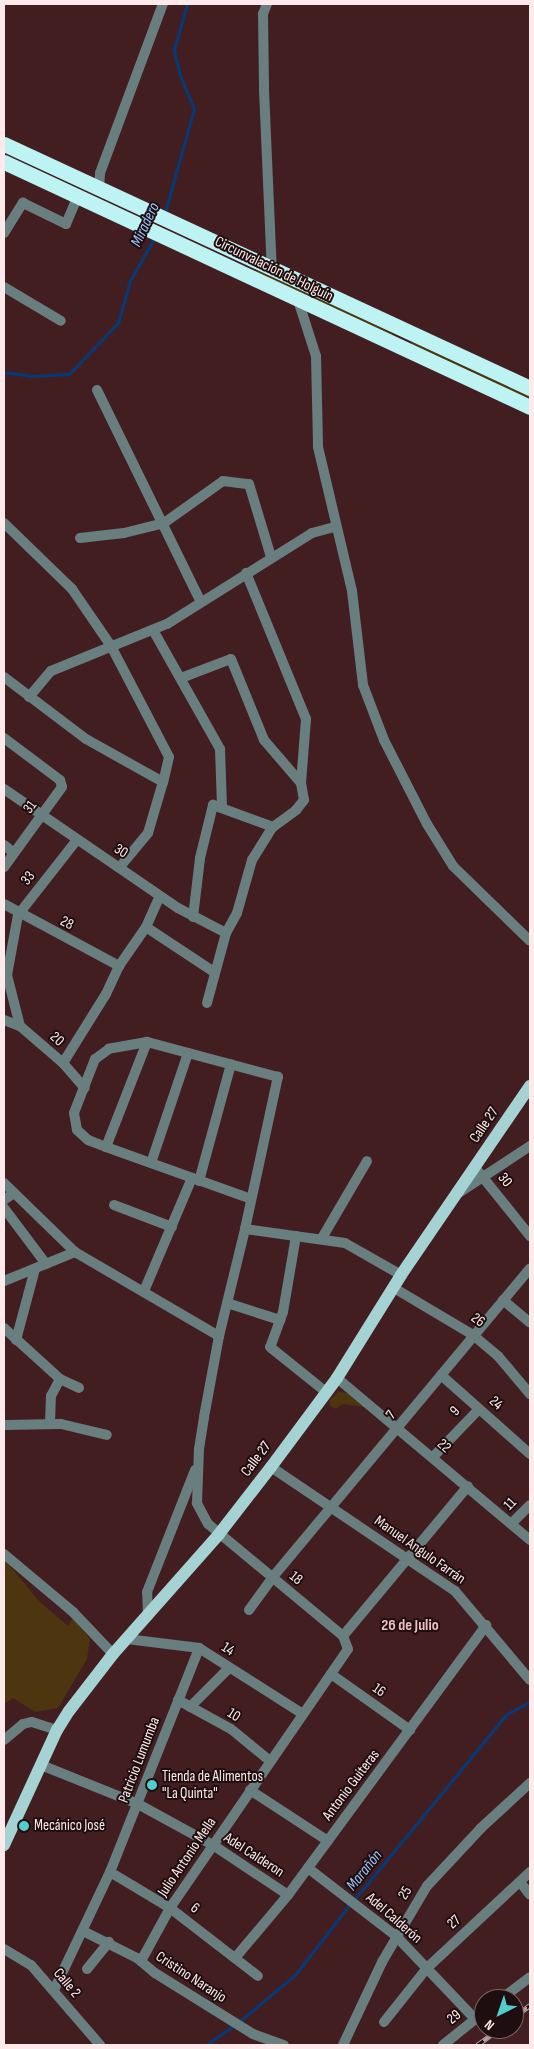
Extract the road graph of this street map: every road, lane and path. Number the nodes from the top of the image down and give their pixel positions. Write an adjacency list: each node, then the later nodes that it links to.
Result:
1 (164, 4): 5 (street)
2 (267, 4): 8 (street)
3 (4, 144): 5 (highway, Circunvalación de Holguín)
4 (4, 162): 6 (highway, Circunvalación de Holguín)
5 (99, 188): 8 (highway, Circunvalación de Holguín)
6 (78, 196): 7 (street); 10 (highway, Circunvalación de Holguín)
7 (4, 233)
8 (272, 270): 12 (highway, Circunvalación de Holguín)
9 (4, 287): 11 (street)
10 (298, 300): 14 (highway, Circunvalación de Holguín); 17 (street)
11 (61, 321)
12 (530, 388)
13 (97, 390): 16 (street)
14 (530, 407)
15 (4, 523): 23 (street)
16 (164, 523): 18 (street); 19 (street); 21 (street)
17 (336, 527): 19 (street); 45 (street)
18 (80, 538)
19 (271, 557): 20 (street)
20 (246, 573): 21 (street); 29 (street)
21 (201, 602): 22 (street)
22 (153, 630): 23 (street); 25 (street)
23 (111, 646): 26 (street); 28 (street)
24 (4, 677): 26 (street)
25 (181, 678): 29 (street); 31 (street)
26 (29, 698): 28 (street)
27 (4, 738): 32 (street, 31)
28 (163, 782): 38 (street)
29 (302, 783): 33 (street)
30 (4, 789): 32 (street, 30)
31 (222, 807): 33 (street); 42 (street)
32 (42, 816): 34 (street, 30); 36 (street, 31)
33 (273, 827): 44 (street)
34 (76, 841): 38 (street, 30); 41 (street, 33)
35 (4, 845): 36 (street)
36 (14, 853): 37 (street, 31)
37 (4, 867)
38 (119, 868): 39 (street, 30)
39 (160, 896): 42 (street, 30); 43 (street)
40 (4, 904): 41 (street, 28)
41 (18, 915): 46 (street, 28); 50 (street, 33)
42 (193, 917): 44 (street, 30)
43 (146, 928): 46 (street); 47 (street)
44 (226, 933): 47 (street)
45 (530, 942)
46 (119, 966): 53 (street)
47 (214, 972): 48 (street)
48 (207, 1003)
49 (4, 1020): 50 (street, 20)
50 (20, 1026): 53 (street, 20)
51 (148, 1042): 52 (street); 56 (street); 58 (street)
52 (188, 1053): 54 (street); 60 (street)
53 (63, 1063): 56 (street, 20)
54 (231, 1064): 62 (street); 65 (street)
55 (530, 1086): 61 (main road, Calle 27)
56 (85, 1088): 58 (street)
57 (530, 1146): 61 (street)
58 (106, 1147): 60 (street)
59 (367, 1162): 73 (street)
60 (151, 1164): 62 (street)
61 (478, 1171): 72 (street, 30); 78 (main road, Calle 27)
62 (195, 1180): 65 (street); 69 (street)
63 (4, 1183): 64 (street)
64 (14, 1193): 66 (street); 74 (street)
65 (251, 1199): 70 (street)
66 (4, 1200)
67 (114, 1205): 69 (street)
68 (4, 1208): 75 (street)
69 (172, 1227): 81 (street)
70 (245, 1229): 71 (street); 83 (street)
71 (296, 1236): 73 (street); 84 (street)
72 (530, 1236)
73 (322, 1238): 78 (street)
74 (75, 1252): 75 (street); 81 (street)
75 (46, 1264): 77 (street)
76 (530, 1268): 82 (street, 7)
77 (35, 1269): 79 (street); 89 (street)
78 (401, 1275): 80 (main road, Calle 27)
79 (4, 1281)
80 (394, 1288): 87 (street, 26); 91 (main road, Calle 27)
81 (144, 1291): 88 (street)
82 (503, 1300): 85 (street); 87 (street, 7)
83 (227, 1303): 84 (street); 88 (street)
84 (280, 1320): 94 (street)
85 (530, 1323)
86 (4, 1328): 89 (street)
87 (473, 1335): 90 (street, 7); 95 (street, 26)
88 (219, 1336): 103 (street)
89 (16, 1340): 92 (street)
90 (442, 1375): 96 (street, 24); 99 (street, 7)
91 (337, 1378): 94 (main road, Calle 27); 99 (street, 22)
92 (60, 1379): 93 (street); 97 (street)
93 (79, 1388)
94 (326, 1392): 104 (main road, Calle 27)
95 (530, 1394)
96 (479, 1409): 101 (street, 24); 102 (street, 9)
97 (50, 1423): 98 (street); 100 (street)
98 (4, 1425)
99 (399, 1428): 102 (street, 22); 107 (street, 7)
100 (107, 1435)
101 (530, 1454)
102 (433, 1457): 105 (street, 22)
103 (198, 1459): 109 (street, 18); 115 (street)
104 (271, 1467): 107 (street, Manuel Angulo Farrán); 109 (main road, Calle 27)
105 (468, 1486): 108 (street, 22); 112 (street)
106 (530, 1505): 108 (street, 11)
107 (332, 1508): 112 (street, Manuel Angulo Farrán); 113 (street, 7)
108 (512, 1524): 110 (street, 22)
109 (219, 1534): 113 (street, 18); 115 (main road, Calle 27)
110 (530, 1540)
111 (4, 1554): 121 (street)
112 (409, 1558): 116 (street, Manuel Angulo Farrán); 117 (street)
113 (272, 1578): 114 (street, 7); 117 (street, 18)
114 (250, 1610)
115 (148, 1616): 118 (main road, Calle 27)
116 (486, 1625): 124 (street, Manuel Angulo Farrán); 129 (street, Antonio Guiteras)
117 (343, 1636): 120 (street, 18)
118 (127, 1640): 119 (street, 14); 121 (main road, Calle 27)
119 (199, 1648): 122 (street, 14); 125 (street, Patricio Lumumba)
120 (348, 1649): 123 (street, Julio Antonio Mella)
121 (114, 1654): 128 (main road, Calle 27)
122 (230, 1668): 126 (street); 127 (street, 14)
123 (331, 1674): 127 (street, Julio Antonio Mella); 129 (street, 16)
124 (530, 1680)
125 (178, 1700): 126 (street, 10); 135 (street, Patricio Lumumba)
126 (190, 1707): 131 (street, 10)
127 (303, 1714): 131 (street, Julio Antonio Mella)
128 (57, 1730): 130 (street); 132 (main road, Calle 27)
129 (410, 1730): 136 (street, Antonio Guiteras)
130 (4, 1740)
131 (270, 1761): 134 (street, Julio Antonio Mella)
132 (40, 1765): 135 (street, Adel Calderon); 137 (main road, Calle 27)
133 (530, 1783): 147 (street, 25)
134 (250, 1790): 136 (street); 138 (street, Julio Antonio Mella)
135 (138, 1804): 138 (street, Adel Calderon); 140 (street, Patricio Lumumba)
136 (328, 1841): 139 (street, Antonio Guiteras)
137 (4, 1845)
138 (213, 1845): 143 (street, Adel Calderon); 145 (street, Julio Antonio Mella)
139 (308, 1868): 143 (street, Antonio Guiteras); 147 (street, Adel Calderón)
140 (110, 1872): 145 (street, 6); 146 (street, Patricio Lumumba)
141 (530, 1872): 142 (street, 27)
142 (520, 1882): 144 (street); 152 (street, 27)
143 (288, 1895): 150 (street, Antonio Guiteras)
144 (530, 1895)
145 (170, 1908): 150 (street, 6); 151 (street, Julio Antonio Mella)
146 (82, 1931): 148 (street, Cristino Naranjo); 157 (street, Patricio Lumumba)
147 (396, 1936): 152 (street, Adel Calderón); 163 (street, 25)
148 (109, 1942): 151 (street, Cristino Naranjo); 153 (street)
149 (4, 1949): 157 (street, Calle 2)
150 (235, 1958): 154 (street, 6)
151 (141, 1961): 162 (street, Cristino Naranjo)
152 (427, 1968): 158 (street, Adel Calderón); 160 (street, 27)
153 (87, 1969)
154 (258, 1976)
155 (530, 1977): 156 (street)
156 (514, 1989)
157 (54, 1990): 161 (street, Calle 2)
158 (474, 2018)
159 (474, 2020): 164 (street, 29)
160 (384, 2022)
161 (100, 2045)
162 (284, 2045)
163 (343, 2045)
164 (443, 2045)

